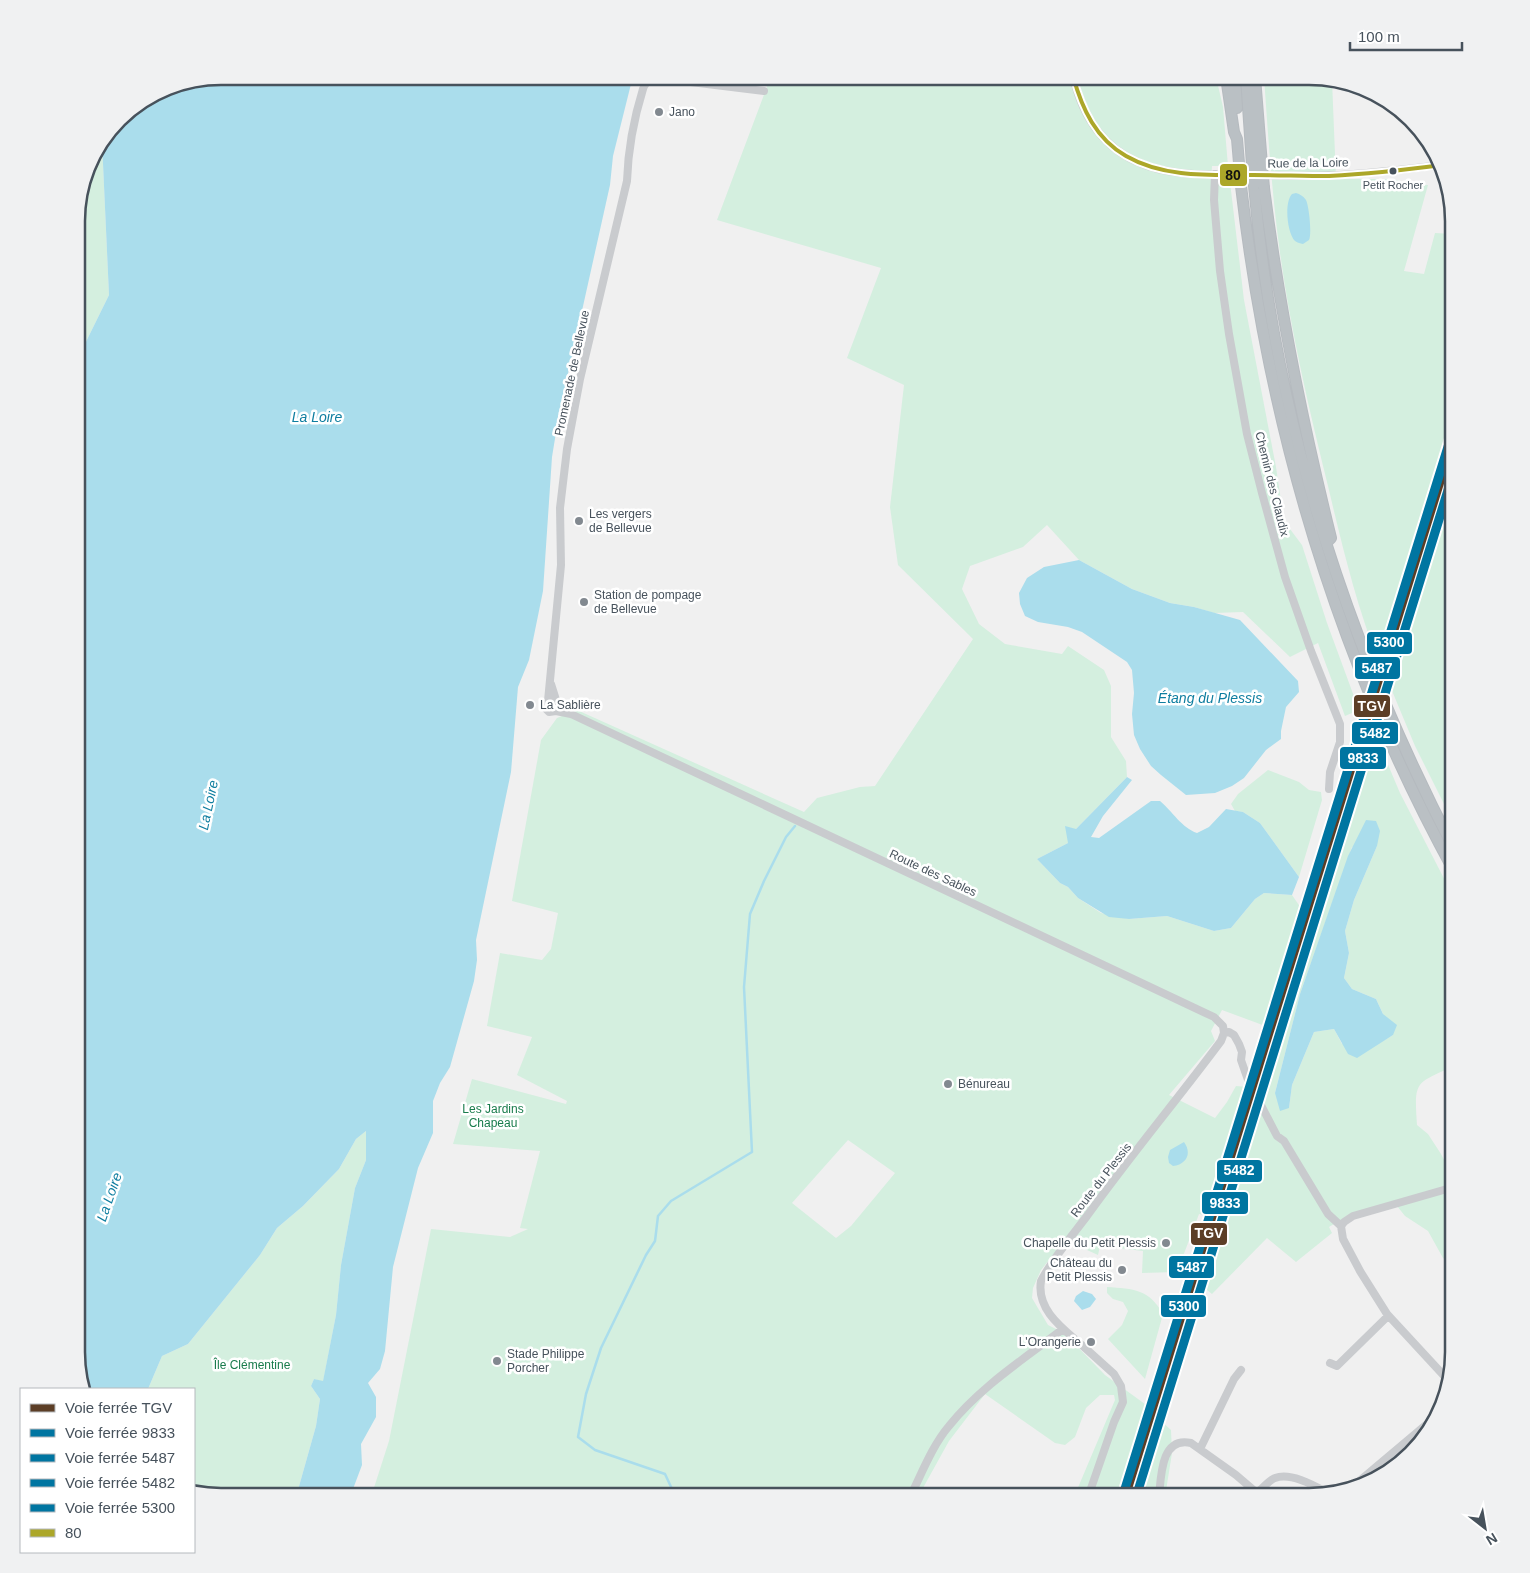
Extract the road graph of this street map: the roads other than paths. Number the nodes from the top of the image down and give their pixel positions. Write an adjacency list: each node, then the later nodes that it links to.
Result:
1 (644, 85): 13 (street, Promenade de Bellevue)
2 (715, 85): 8 (street)
3 (1076, 85): 12 (street, Rue de la Loire)
4 (1228, 85): 9 (highway)
5 (1236, 85): 9 (highway)
6 (1247, 85): 10 (highway)
7 (1256, 85): 10 (highway)
8 (764, 91)
9 (1237, 139): 16 (highway, bridge)
10 (1257, 165): 15 (highway, bridge)
11 (1433, 166): 12 (street, Rue de la Loire)
12 (1215, 174): 14 (street, Chemin des Claudix)
13 (554, 704): 17 (street, Route des Sables)
14 (1329, 789)
15 (1445, 831)
16 (1445, 854)
17 (1224, 1033): 19 (street, Route des Sables); 21 (street, Route du Plessis)
18 (1445, 1190): 19 (street)
19 (1341, 1226): 20 (street)
20 (1388, 1316): 22 (street); 24 (street)
21 (1063, 1329): 28 (street); 29 (street, Route du Plessis)
22 (1330, 1363)
23 (1241, 1370): 26 (street)
24 (1443, 1374)
25 (1423, 1426): 27 (street)
26 (1200, 1449): 30 (street); 31 (street)
27 (1364, 1477)
28 (915, 1488)
29 (1091, 1488)
30 (1160, 1488)
31 (1250, 1488)
32 (1265, 1488): 33 (street)
33 (1318, 1488)

